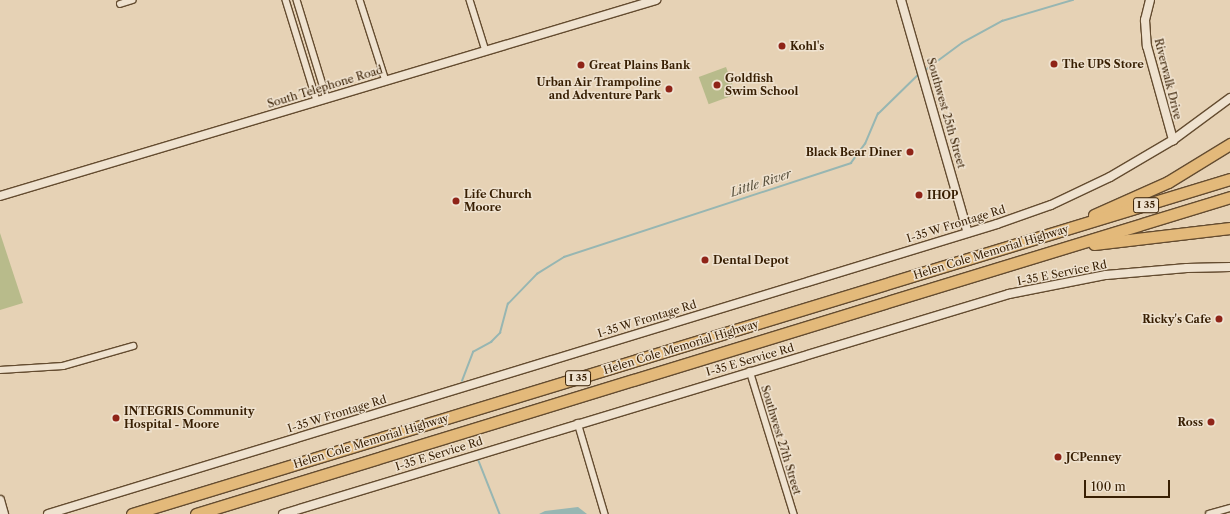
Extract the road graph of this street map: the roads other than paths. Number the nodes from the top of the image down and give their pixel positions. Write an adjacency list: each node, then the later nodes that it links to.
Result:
1 (132, 0): 9 (street)
2 (286, 0): 14 (street)
3 (297, 0): 12 (street)
4 (360, 0): 11 (street)
5 (470, 0): 10 (street)
6 (656, 0): 10 (street, South Telephone Road)
7 (901, 0): 22 (street, Southwest 25th Street)
8 (1150, 0): 15 (street, Riverwalk Drive)
9 (120, 4)
10 (486, 51): 11 (street, South Telephone Road)
11 (386, 81): 12 (street, South Telephone Road)
12 (327, 98): 14 (street, South Telephone Road)
13 (1230, 98): 15 (street, I-35 W Frontage Rd)
14 (317, 101): 18 (street, South Telephone Road)
15 (1173, 140): 22 (street, I-35 W Frontage Rd)
16 (1230, 144): 21 (highway)
17 (1230, 179): 21 (highway, Helen Cole Memorial Highway / I 35)
18 (0, 196)
19 (1230, 197): 23 (highway, Helen Cole Memorial Highway / I 35)
20 (1230, 228): 23 (highway)
21 (1062, 231): 33 (highway, Helen Cole Memorial Highway / I 35)
22 (968, 232): 32 (street, I-35 W Frontage Rd)
23 (1067, 247): 34 (highway, Helen Cole Memorial Highway / I 35)
24 (1230, 268): 27 (street, I-35 E Service Rd)
25 (133, 346): 26 (street)
26 (0, 370)
27 (750, 371): 28 (street, I-35 E Service Rd); 37 (street, Southwest 27th Street)
28 (578, 423): 35 (street, I-35 E Service Rd); 36 (street)
29 (1, 502): 31 (street)
30 (1230, 508): 38 (street)
31 (4, 514)
32 (48, 514)
33 (132, 514)
34 (196, 514)
35 (283, 514)
36 (605, 514)
37 (794, 514)
38 (1209, 514)

